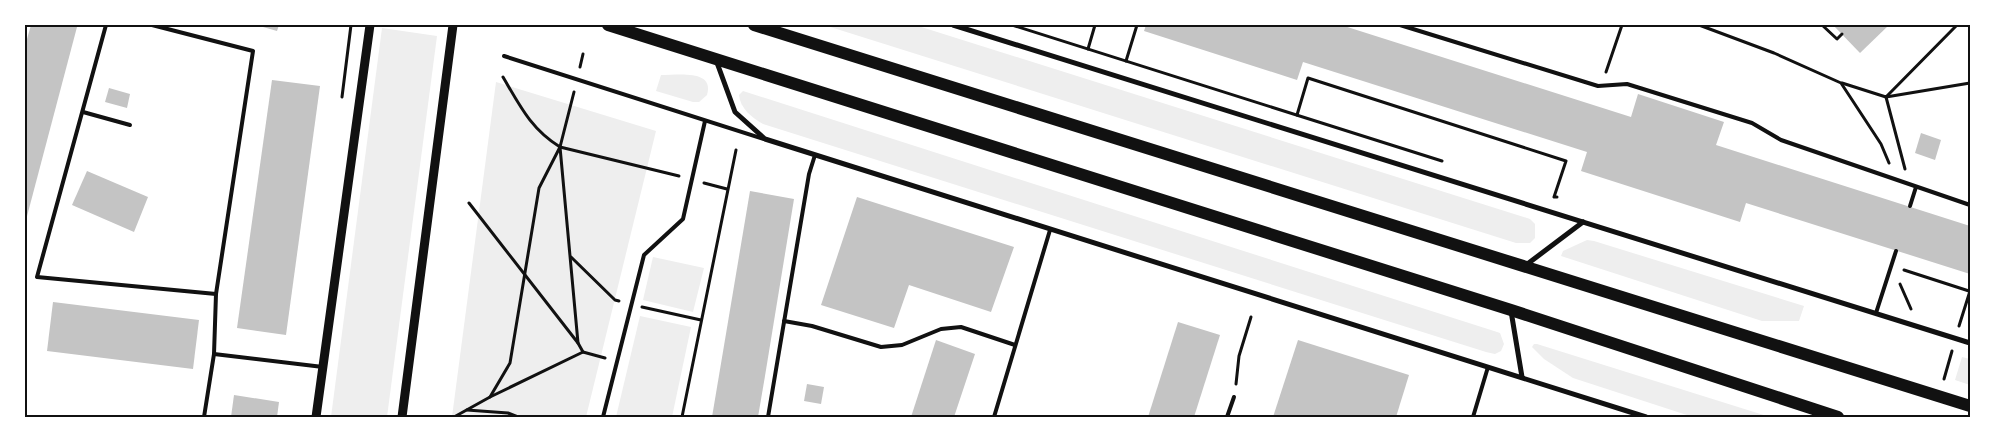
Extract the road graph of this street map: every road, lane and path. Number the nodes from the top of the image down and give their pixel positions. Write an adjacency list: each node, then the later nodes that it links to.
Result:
1 (106, 25): 28 (lane)
2 (152, 25): 55 (lane)
3 (370, 25): 72 (street)
4 (453, 25): 80 (street)
5 (608, 25): 20 (main road)
6 (754, 25): 52 (main road)
7 (953, 25): 48 (street)
8 (1012, 25): 17 (path)
9 (1095, 25): 17 (path)
10 (1137, 25): 21 (path)
11 (1400, 25): 26 (lane)
12 (1622, 25): 26 (path)
13 (1700, 25): 24 (path)
14 (1822, 25): 16 (path)
15 (1957, 25): 27 (path)
16 (1842, 34)
17 (1088, 49): 21 (path)
18 (583, 54): 23 (path)
19 (504, 56): 23 (lane)
20 (715, 58): 32 (street); 58 (main road)
21 (1126, 61): 29 (path)
22 (503, 77): 33 (path)
23 (577, 79): 30 (lane); 33 (path)
24 (1841, 83): 27 (path); 38 (path)
25 (1970, 83): 27 (path)
26 (1602, 85): 38 (lane)
27 (1886, 97): 39 (path)
28 (83, 112): 31 (lane); 55 (lane)
29 (1297, 115): 36 (path); 43 (path)
30 (705, 120): 32 (lane); 37 (lane)
31 (130, 125)
32 (765, 139): 35 (street)
33 (560, 147): 37 (path); 53 (path); 65 (path)
34 (736, 150): 41 (path)
35 (814, 155): 49 (street); 62 (lane)
36 (1444, 162)
37 (692, 180): 41 (path); 70 (lane)
38 (1896, 180): 39 (lane)
39 (1908, 184): 40 (lane)
40 (1916, 187): 46 (lane); 47 (lane)
41 (728, 189): 84 (path)
42 (1545, 194): 43 (path)
43 (1554, 197): 44 (path)
44 (1564, 200)
45 (469, 203): 53 (path)
46 (1970, 205)
47 (1910, 206)
48 (1583, 222): 52 (street); 60 (street)
49 (1050, 230): 67 (lane); 71 (street)
50 (1896, 251): 51 (lane)
51 (1891, 266): 54 (path); 56 (lane); 57 (path)
52 (1524, 267): 76 (main road)
53 (525, 273): 65 (path); 74 (path)
54 (1970, 291)
55 (216, 294): 69 (lane)
56 (1880, 300): 57 (path); 60 (lane)
57 (1910, 309): 59 (path)
58 (1511, 310): 73 (street); 90 (main road)
59 (1919, 312)
60 (1876, 313): 66 (street)
61 (1251, 317): 75 (path)
62 (784, 321): 67 (lane); 85 (lane)
63 (1952, 322): 64 (path)
64 (1960, 324)
65 (578, 342): 68 (path)
66 (1970, 343)
67 (1015, 345): 86 (lane)
68 (584, 352): 70 (path); 74 (path)
69 (214, 354): 72 (lane); 78 (lane)
70 (618, 361): 83 (lane)
71 (1488, 366): 73 (street); 88 (lane)
72 (323, 367): 79 (street)
73 (1522, 377): 89 (street)
74 (490, 397): 77 (path)
75 (1234, 397): 87 (lane)
76 (1970, 406)
77 (466, 410): 81 (path); 82 (path)
78 (204, 417)
79 (316, 417)
80 (402, 417)
81 (454, 417)
82 (518, 417)
83 (603, 417)
84 (682, 417)
85 (768, 417)
86 (994, 417)
87 (1227, 417)
88 (1473, 417)
89 (1646, 417)
90 (1838, 417)

